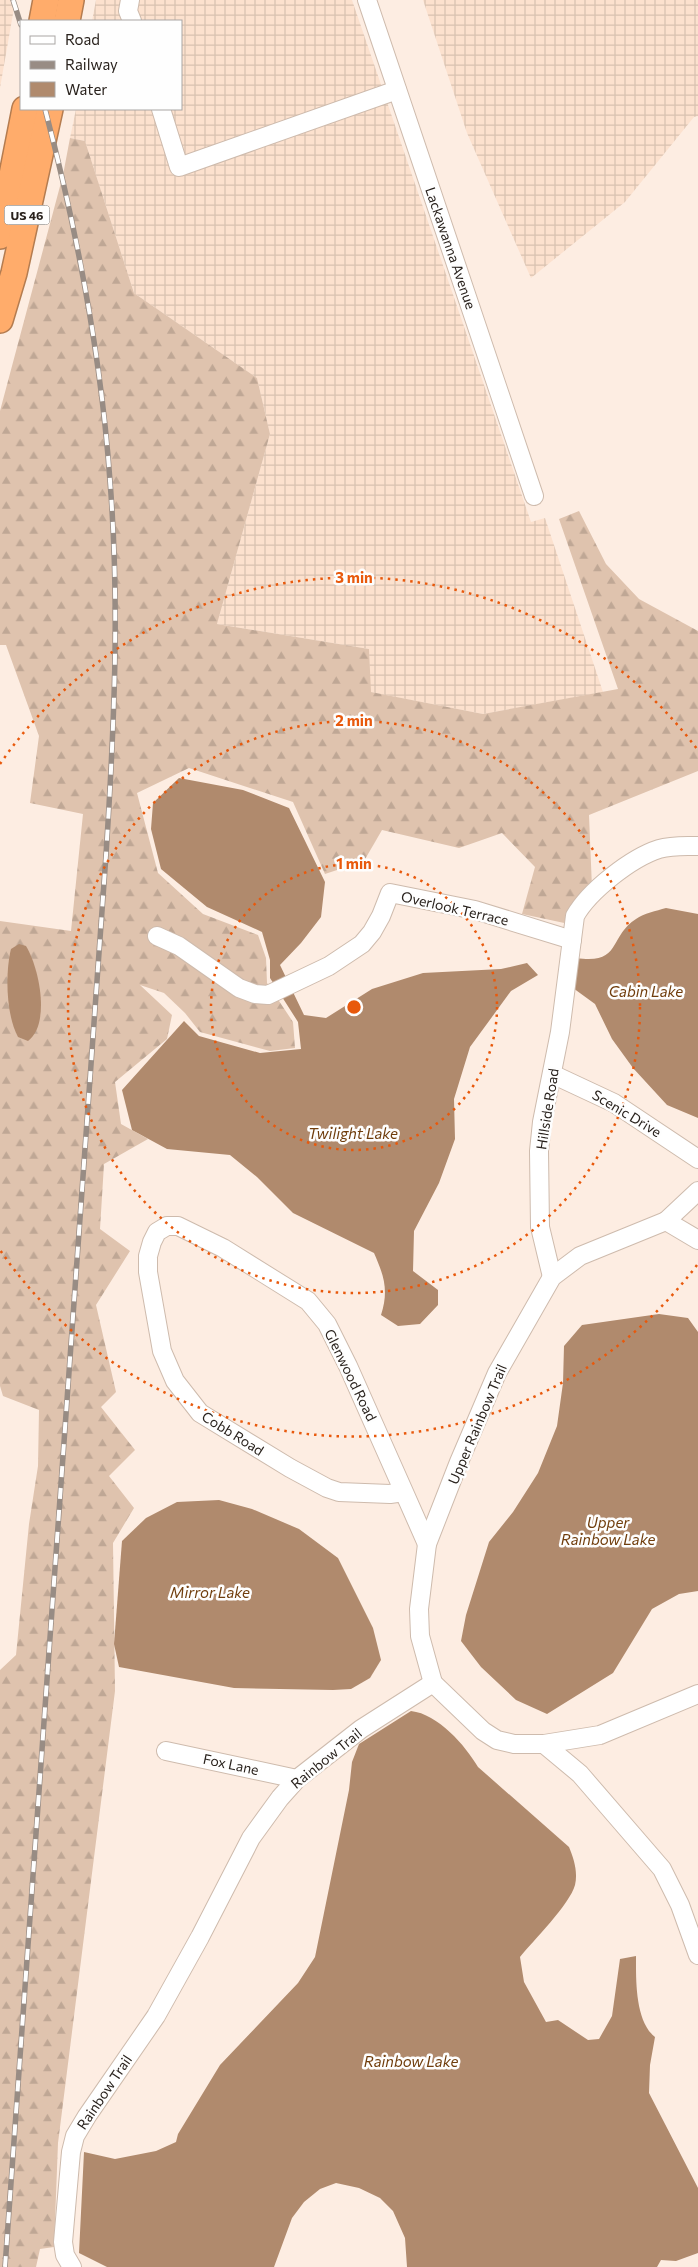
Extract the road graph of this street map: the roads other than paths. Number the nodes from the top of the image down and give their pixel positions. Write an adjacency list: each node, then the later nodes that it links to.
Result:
1 (46, 0): 5 (highway)
2 (71, 0): 6 (highway)
3 (130, 0): 7 (street)
4 (367, 0): 8 (street, Lackawanna Avenue)
5 (42, 20)
6 (67, 20)
7 (132, 20)
8 (397, 90): 11 (street); 14 (street, Lackawanna Avenue)
9 (25, 110): 12 (highway, US 46)
10 (50, 110): 13 (highway, US 46)
11 (161, 110)
12 (0, 236)
13 (0, 320)
14 (534, 496)
15 (698, 846): 17 (street)
16 (157, 936): 17 (street, Overlook Terrace)
17 (572, 940): 18 (street, Hillside Road)
18 (552, 1074): 19 (street, Scenic Drive); 24 (street, Hillside Road)
19 (698, 1159)
20 (698, 1191): 21 (street)
21 (666, 1221): 23 (street); 24 (street, Upper Rainbow Trail)
22 (168, 1226): 25 (street, Glenwood Road); 25 (street, Cobb Road)
23 (698, 1240)
24 (552, 1278): 26 (street, Upper Rainbow Trail)
25 (404, 1492): 26 (street, Glenwood Road)
26 (427, 1544): 27 (street, Upper Rainbow Trail)
27 (434, 1682): 29 (street); 31 (street, Rainbow Trail)
28 (698, 1694): 29 (street)
29 (544, 1744): 32 (street)
30 (166, 1751): 31 (street, Fox Lane)
31 (297, 1779): 33 (street, Rainbow Trail)
32 (698, 1955)
33 (72, 2267)

